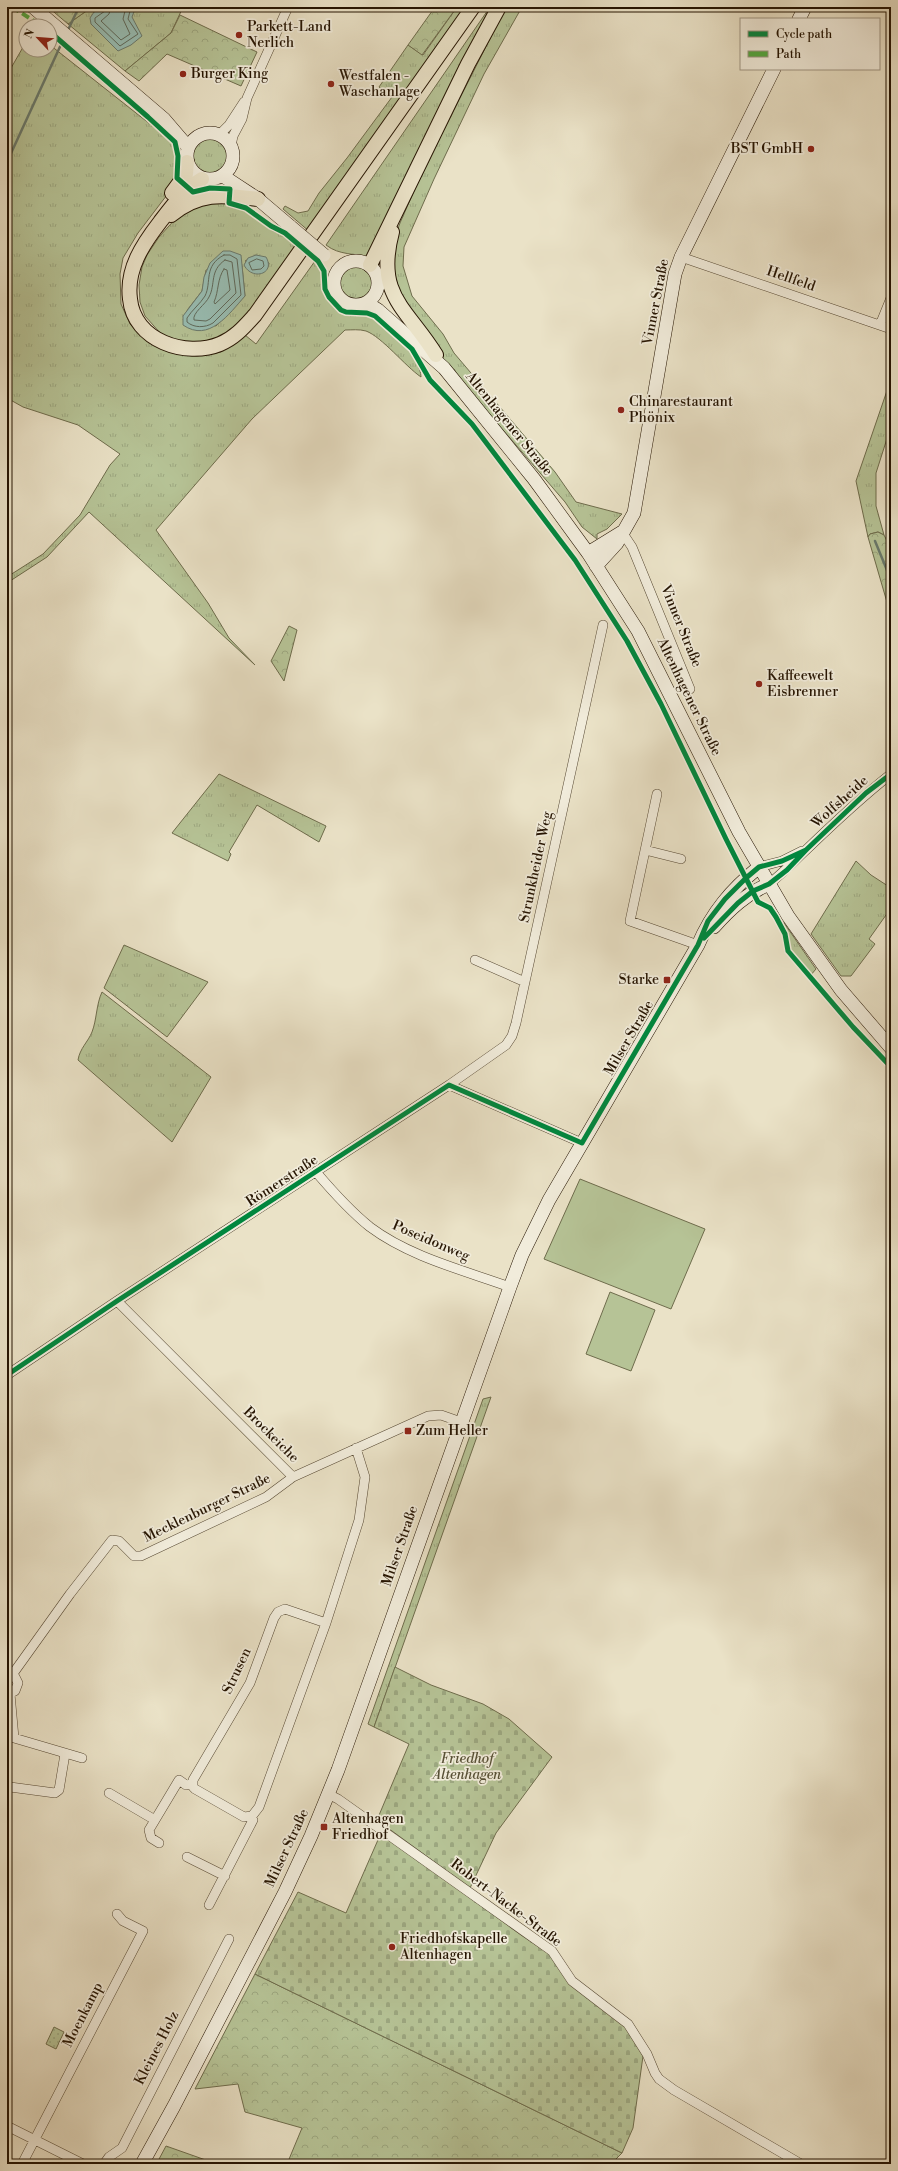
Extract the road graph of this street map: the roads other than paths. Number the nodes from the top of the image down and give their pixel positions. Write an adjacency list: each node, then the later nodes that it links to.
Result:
1 (33, 7): 9 (main road)
2 (288, 7): 8 (street)
3 (473, 7): 20 (main road)
4 (499, 7): 19 (main road)
5 (805, 7): 6 (main road)
6 (800, 18)
7 (774, 70): 22 (main road, Vinner Straße)
8 (247, 98): 11 (street); 12 (street)
9 (164, 119): 10 (main road); 13 (main road)
10 (199, 135): 11 (main road); 13 (main road)
11 (219, 135): 12 (main road)
12 (231, 146): 15 (main road)
13 (188, 147): 14 (main road)
14 (187, 162): 17 (main road); 31 (main road)
15 (231, 165): 16 (main road); 18 (main road)
16 (223, 176): 17 (main road); 18 (main road)
17 (202, 178): 20 (main road)
18 (258, 199): 20 (main road); 21 (main road, bridge)
19 (403, 200): 24 (main road); 32 (main road)
20 (149, 236)
21 (324, 255): 23 (main road); 25 (main road)
22 (681, 257): 29 (street, Hellfeld); 34 (main road, Vinner Straße)
23 (348, 261): 24 (main road); 25 (main road)
24 (370, 265): 26 (main road)
25 (334, 275): 28 (main road)
26 (376, 292): 28 (main road); 32 (main road, Altenhagener Straße)
27 (891, 298): 29 (street)
28 (367, 302): 33 (main road, Altenhagener Straße)
29 (880, 325): 30 (street, Hellfeld)
30 (891, 329)
31 (140, 335)
32 (436, 355): 33 (main road, Altenhagener Straße)
33 (444, 368): 35 (main road, Altenhagener Straße)
34 (622, 532): 35 (main road, Vinner Straße); 36 (main road, Vinner Straße); 38 (street, Vinner Straße)
35 (588, 553): 36 (main road, Altenhagener Straße)
36 (596, 566): 44 (main road, Altenhagener Straße)
37 (603, 625): 48 (street, Strunkheider Weg)
38 (690, 689)
39 (891, 774): 42 (street, Wolfsheide)
40 (657, 794): 41 (street)
41 (645, 850): 43 (street); 46 (street)
42 (806, 850): 44 (street, Wolfsheide); 45 (street, Wolfsheide)
43 (681, 859)
44 (759, 867): 45 (main road, Altenhagener Straße); 46 (main road, Milser Straße)
45 (769, 884): 46 (main road, Milser Straße); 49 (main road, Altenhagener Straße)
46 (698, 945): 51 (main road, Milser Straße)
47 (475, 960): 48 (street)
48 (525, 982): 50 (street, Strunkheider Weg)
49 (891, 1048)
50 (449, 1086): 51 (street); 52 (street, Römerstraße)
51 (582, 1143): 53 (main road, Milser Straße)
52 (316, 1172): 53 (street, Poseidonweg); 54 (street, Römerstraße)
53 (510, 1287): 56 (main road, Milser Straße)
54 (117, 1301): 55 (street, Römerstraße); 58 (street, Brockeiche)
55 (7, 1375)
56 (461, 1422): 57 (street, Brockeiche); 67 (main road, Milser Straße)
57 (356, 1448): 58 (street, Brockeiche); 59 (street)
58 (293, 1477): 60 (street, Mecklenburger Straße)
59 (326, 1623): 64 (street, Strusen); 68 (street)
60 (10, 1675): 61 (street)
61 (8, 1694): 62 (street)
62 (65, 1754): 63 (street); 65 (street)
63 (82, 1758)
64 (192, 1784): 68 (street); 69 (street)
65 (10, 1787)
66 (109, 1793): 69 (street)
67 (328, 1794): 81 (main road, Milser Straße); 82 (street, Robert-Nacke-Straße)
68 (252, 1816): 72 (street)
69 (155, 1820): 70 (street)
70 (159, 1843)
71 (187, 1857): 72 (street)
72 (225, 1876): 73 (street)
73 (210, 1905)
74 (117, 1914): 77 (street, Moenkamp)
75 (229, 1939): 80 (street, Kleines Holz)
76 (7, 2126): 77 (street)
77 (35, 2140): 78 (street, Moenkamp); 79 (street)
78 (22, 2164)
79 (82, 2164)
80 (104, 2164)
81 (142, 2164)
82 (800, 2164)

